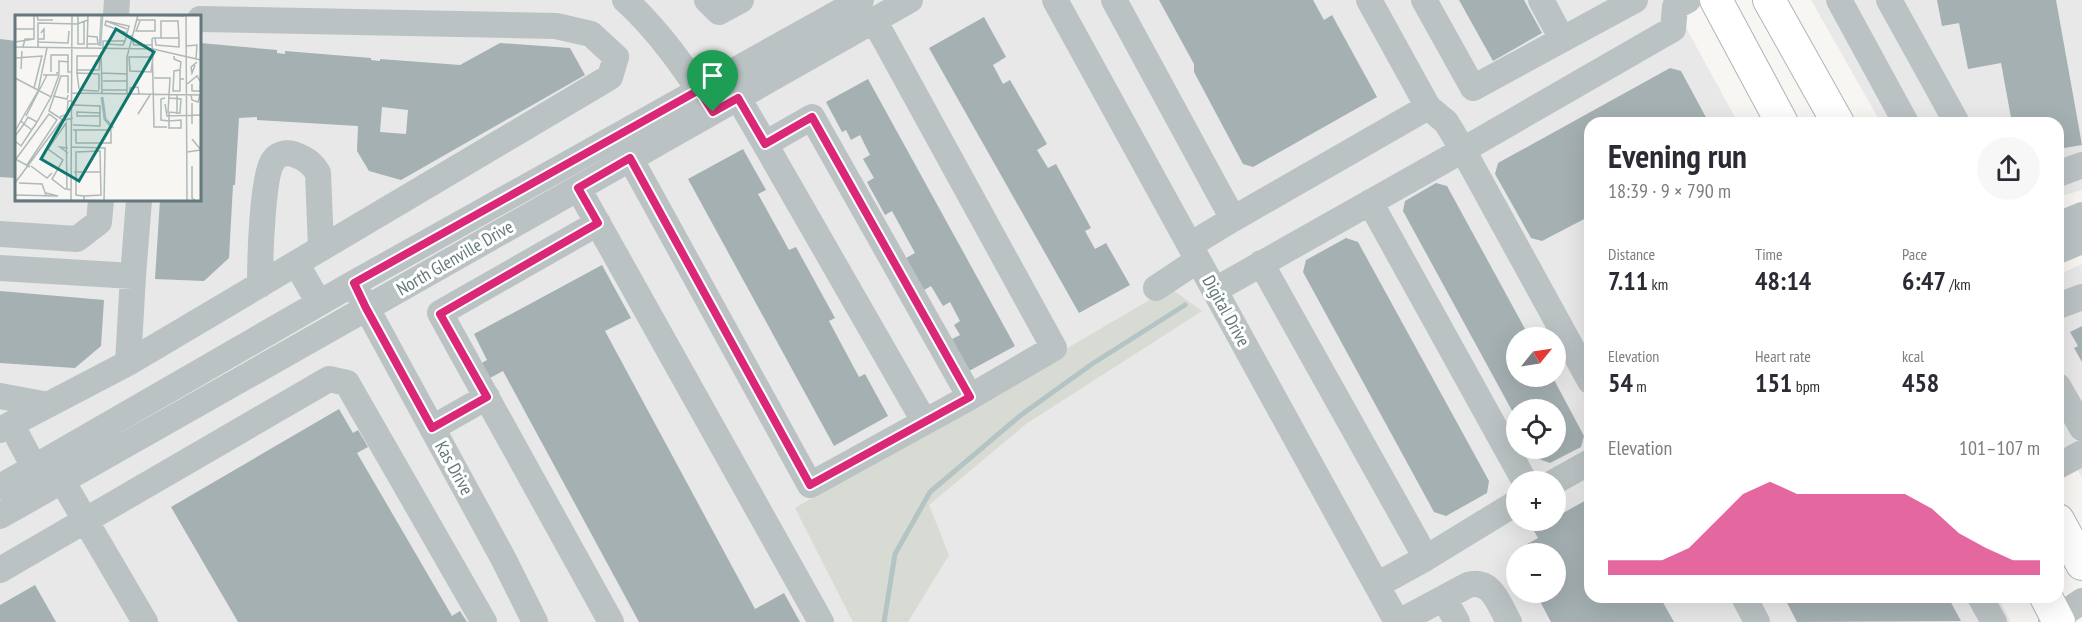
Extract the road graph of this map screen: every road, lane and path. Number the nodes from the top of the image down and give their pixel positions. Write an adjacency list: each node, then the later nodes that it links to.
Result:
1 (117, 0): 18 (street)
2 (625, 0): 22 (street)
3 (707, 0): 4 (street)
4 (741, 0)
5 (910, 0): 17 (street, North Glenville Drive)
6 (1114, 0): 38 (street)
7 (1369, 0): 23 (street)
8 (1424, 0): 20 (street)
9 (1541, 0): 20 (street)
10 (1635, 0): 20 (street)
11 (1716, 0): 24 (main road)
12 (1769, 0): 25 (main road)
13 (1839, 0): 26 (street)
14 (1889, 0): 27 (street)
15 (1059, 1): 45 (street, Digital Drive)
16 (1675, 2): 29 (street)
17 (868, 10): 21 (street, North Glenville Drive); 63 (street)
18 (116, 15)
19 (201, 19): 43 (street)
20 (1562, 39)
21 (732, 87): 22 (street, North Glenville Drive); 28 (street)
22 (706, 101): 30 (street, North Glenville Drive); 50 (street, North Glenville Drive)
23 (1428, 107): 29 (street); 38 (street)
24 (1779, 117)
25 (1835, 117)
26 (1903, 117)
27 (1954, 117)
28 (765, 144): 63 (street); 65 (street)
29 (1463, 150): 36 (street); 59 (street)
30 (630, 158): 33 (street, North Glenville Drive); 65 (street)
31 (2082, 165): 32 (street)
32 (2064, 172)
33 (578, 188): 40 (street); 57 (street, North Glenville Drive)
34 (101, 201): 41 (street)
35 (139, 201): 49 (street)
36 (1370, 202): 47 (street); 73 (street)
37 (2082, 215): 39 (street)
38 (1233, 219): 45 (street)
39 (2064, 222)
40 (598, 223): 62 (street); 91 (street)
41 (0, 234)
42 (2082, 241): 44 (street)
43 (321, 248): 46 (street); 51 (street)
44 (2064, 248)
45 (1194, 253): 52 (street); 53 (street, Digital Drive)
46 (296, 263): 51 (street); 55 (street)
47 (1261, 263): 53 (street); 80 (street)
48 (0, 268): 49 (street)
49 (133, 276): 58 (street)
50 (354, 283): 55 (street, North Glenville Drive); 57 (street, Kas Drive)
51 (260, 285): 58 (street)
52 (1156, 288)
53 (1215, 290): 83 (street, Digital Drive)
54 (2082, 297): 56 (street)
55 (319, 303): 72 (street, North Glenville Drive)
56 (2064, 304)
57 (366, 308): 67 (street, Kas Drive); 72 (street, North Glenville Drive)
58 (128, 363): 64 (street)
59 (1584, 370)
60 (0, 396): 64 (street)
61 (2064, 396): 68 (street)
62 (487, 397): 67 (street); 90 (street)
63 (970, 397): 65 (street)
64 (48, 405): 66 (street)
65 (924, 421)
66 (6, 427): 72 (street)
67 (432, 428): 89 (street, Kas Drive)
68 (2082, 428)
69 (2082, 453): 70 (street)
70 (2064, 463)
71 (1584, 465): 74 (street)
72 (48, 469): 75 (street, North Glenville Drive); 77 (street, North Glenville Drive); 78 (street)
73 (1519, 471)
74 (1566, 475)
75 (0, 487)
76 (1506, 509): 80 (street)
77 (0, 516)
78 (86, 521): 82 (street); 87 (street); 88 (street)
79 (2064, 531): 81 (main road)
80 (1426, 558): 83 (street)
81 (2082, 564)
82 (0, 570)
83 (1377, 585): 92 (street, Digital Drive)
84 (1444, 598): 92 (street); 93 (street); 94 (street)
85 (1747, 603): 95 (street)
86 (1983, 603): 96 (street)
87 (145, 622)
88 (484, 622)
89 (534, 622)
90 (611, 622)
91 (821, 622)
92 (1398, 622)
93 (1457, 622)
94 (1509, 622)
95 (1757, 622)
96 (1994, 622)

